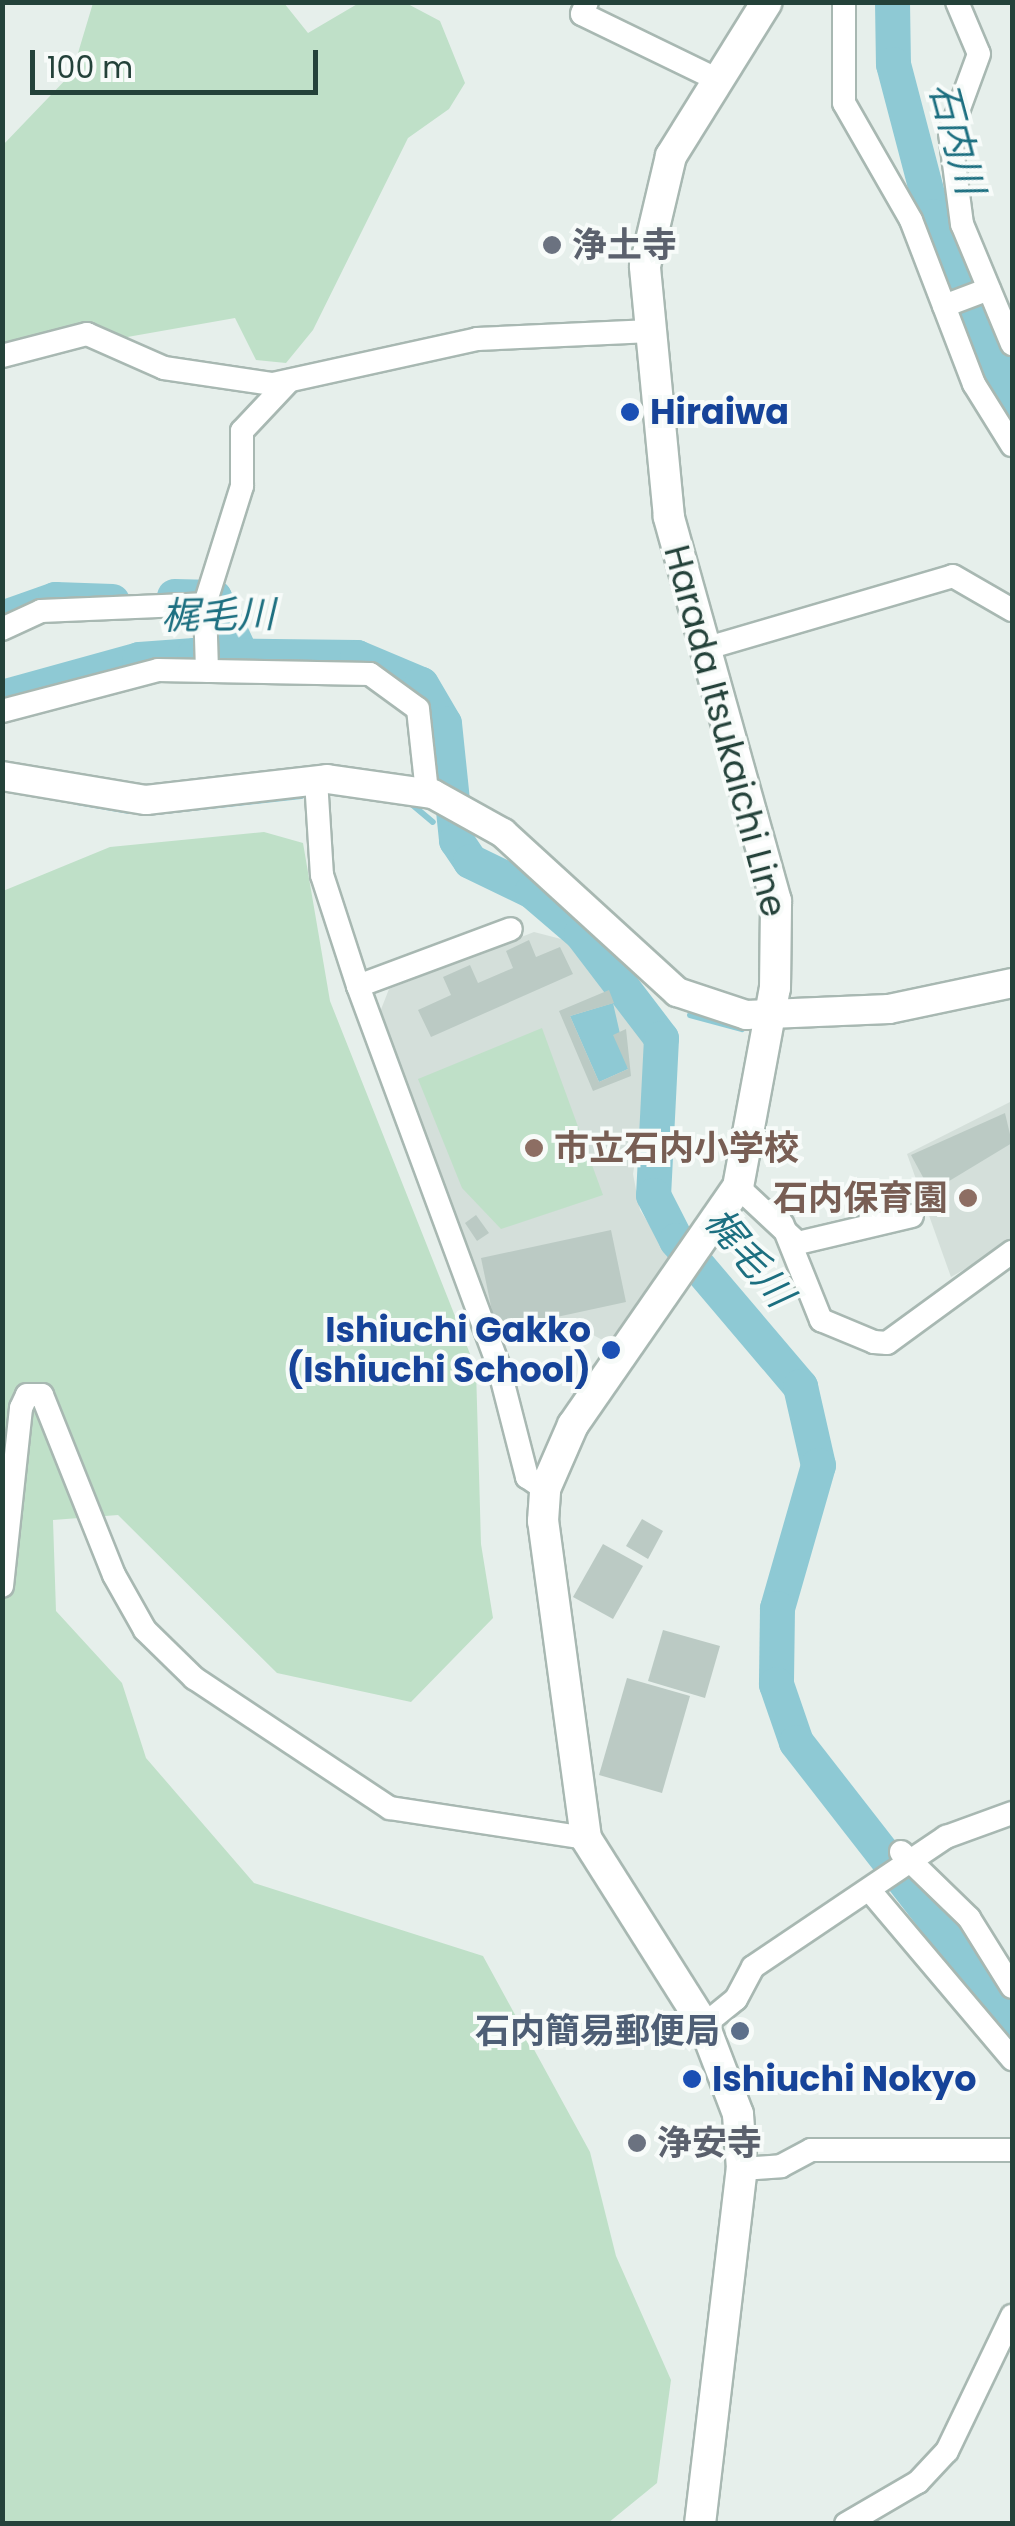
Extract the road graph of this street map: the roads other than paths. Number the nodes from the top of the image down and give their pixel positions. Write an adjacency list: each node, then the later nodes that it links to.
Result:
1 (586, 2): 5 (street)
2 (766, 2): 5 (main road, Harada Itsukaichi Line)
3 (844, 2): 7 (street)
4 (948, 4): 6 (street)
5 (718, 80): 8 (main road, Harada Itsukaichi Line)
6 (988, 289): 7 (street); 9 (street)
7 (946, 306): 12 (street)
8 (651, 332): 11 (street); 16 (main road, Harada Itsukaichi Line)
9 (1012, 344)
10 (2, 356): 11 (street)
11 (288, 382): 13 (street)
12 (1012, 445)
13 (206, 598): 15 (street); 17 (street)
14 (1012, 610): 16 (street)
15 (2, 629)
16 (704, 648): 25 (main road, Harada Itsukaichi Line)
17 (207, 667): 18 (street); 21 (street)
18 (2, 711)
19 (2, 776): 20 (street)
20 (316, 780): 21 (street); 24 (street)
21 (430, 793): 25 (street)
22 (511, 930): 24 (street)
23 (1012, 982): 25 (street)
24 (358, 986): 30 (street)
25 (770, 1019): 26 (main road, Harada Itsukaichi Line)
26 (738, 1187): 28 (street); 30 (main road, Harada Itsukaichi Line)
27 (912, 1216): 28 (street)
28 (782, 1223): 29 (street)
29 (1012, 1252)
30 (545, 1490): 33 (main road)
31 (2, 1586): 33 (street)
32 (1012, 1812): 34 (street)
33 (586, 1838): 37 (main road)
34 (905, 1859): 35 (street); 36 (street)
35 (874, 1890): 37 (street); 38 (street)
36 (1012, 1987)
37 (704, 2025): 40 (main road)
38 (1012, 2058)
39 (1012, 2150): 40 (street)
40 (742, 2168): 42 (main road)
41 (1012, 2316): 43 (street)
42 (700, 2524)
43 (846, 2524)

